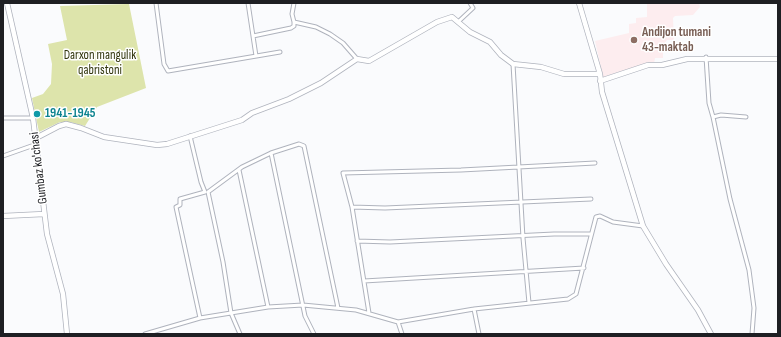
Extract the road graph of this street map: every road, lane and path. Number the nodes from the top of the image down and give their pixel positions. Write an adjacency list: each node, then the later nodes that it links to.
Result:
1 (7, 3): 20 (street, Gumbaz ko'chasi)
2 (156, 3): 11 (street)
3 (248, 3): 9 (street)
4 (294, 3): 7 (street)
5 (470, 3): 8 (street)
6 (580, 3): 16 (street)
7 (294, 22): 9 (street); 13 (street)
8 (458, 22): 13 (street); 15 (street)
9 (253, 36): 11 (street)
10 (280, 52): 11 (street)
11 (256, 56)
12 (706, 57): 14 (street); 17 (street); 18 (street)
13 (357, 59): 22 (street)
14 (778, 61)
15 (513, 64): 16 (street); 28 (street)
16 (600, 74): 17 (street)
17 (600, 81): 36 (street)
18 (713, 117): 21 (street); 59 (street)
19 (3, 118): 20 (street)
20 (33, 118): 23 (street, Gumbaz ko'chasi)
21 (746, 118)
22 (190, 136): 23 (street); 30 (street)
23 (36, 138): 24 (street, Gumbaz ko'chasi)
24 (37, 144): 26 (street); 34 (street, Gumbaz ko'chasi)
25 (271, 153): 29 (street); 44 (street); 46 (street)
26 (3, 156)
27 (595, 163): 28 (street)
28 (520, 167): 32 (street); 33 (street)
29 (239, 170): 30 (street); 45 (street)
30 (206, 192): 48 (street); 50 (street)
31 (591, 199): 32 (street)
32 (522, 202): 33 (street); 38 (street)
33 (352, 207): 39 (street)
34 (44, 214): 35 (street); 52 (street, Gumbaz ko'chasi)
35 (3, 216)
36 (643, 226): 37 (street); 58 (street)
37 (591, 234): 38 (street); 40 (street)
38 (524, 236): 39 (street); 41 (street)
39 (357, 241): 42 (street)
40 (584, 268): 41 (street); 43 (street)
41 (525, 272): 42 (street); 43 (street)
42 (364, 281): 49 (street)
43 (528, 303): 47 (street)
44 (303, 305): 45 (street); 46 (street); 55 (street)
45 (268, 307): 48 (street)
46 (338, 308): 49 (street)
47 (474, 309): 51 (street); 57 (street)
48 (231, 313): 50 (street); 54 (street)
49 (369, 313): 51 (street)
50 (200, 318): 53 (street)
51 (398, 322): 56 (street)
52 (67, 334)
53 (145, 334)
54 (240, 334)
55 (314, 334)
56 (402, 334)
57 (479, 334)
58 (711, 334)
59 (752, 334)

